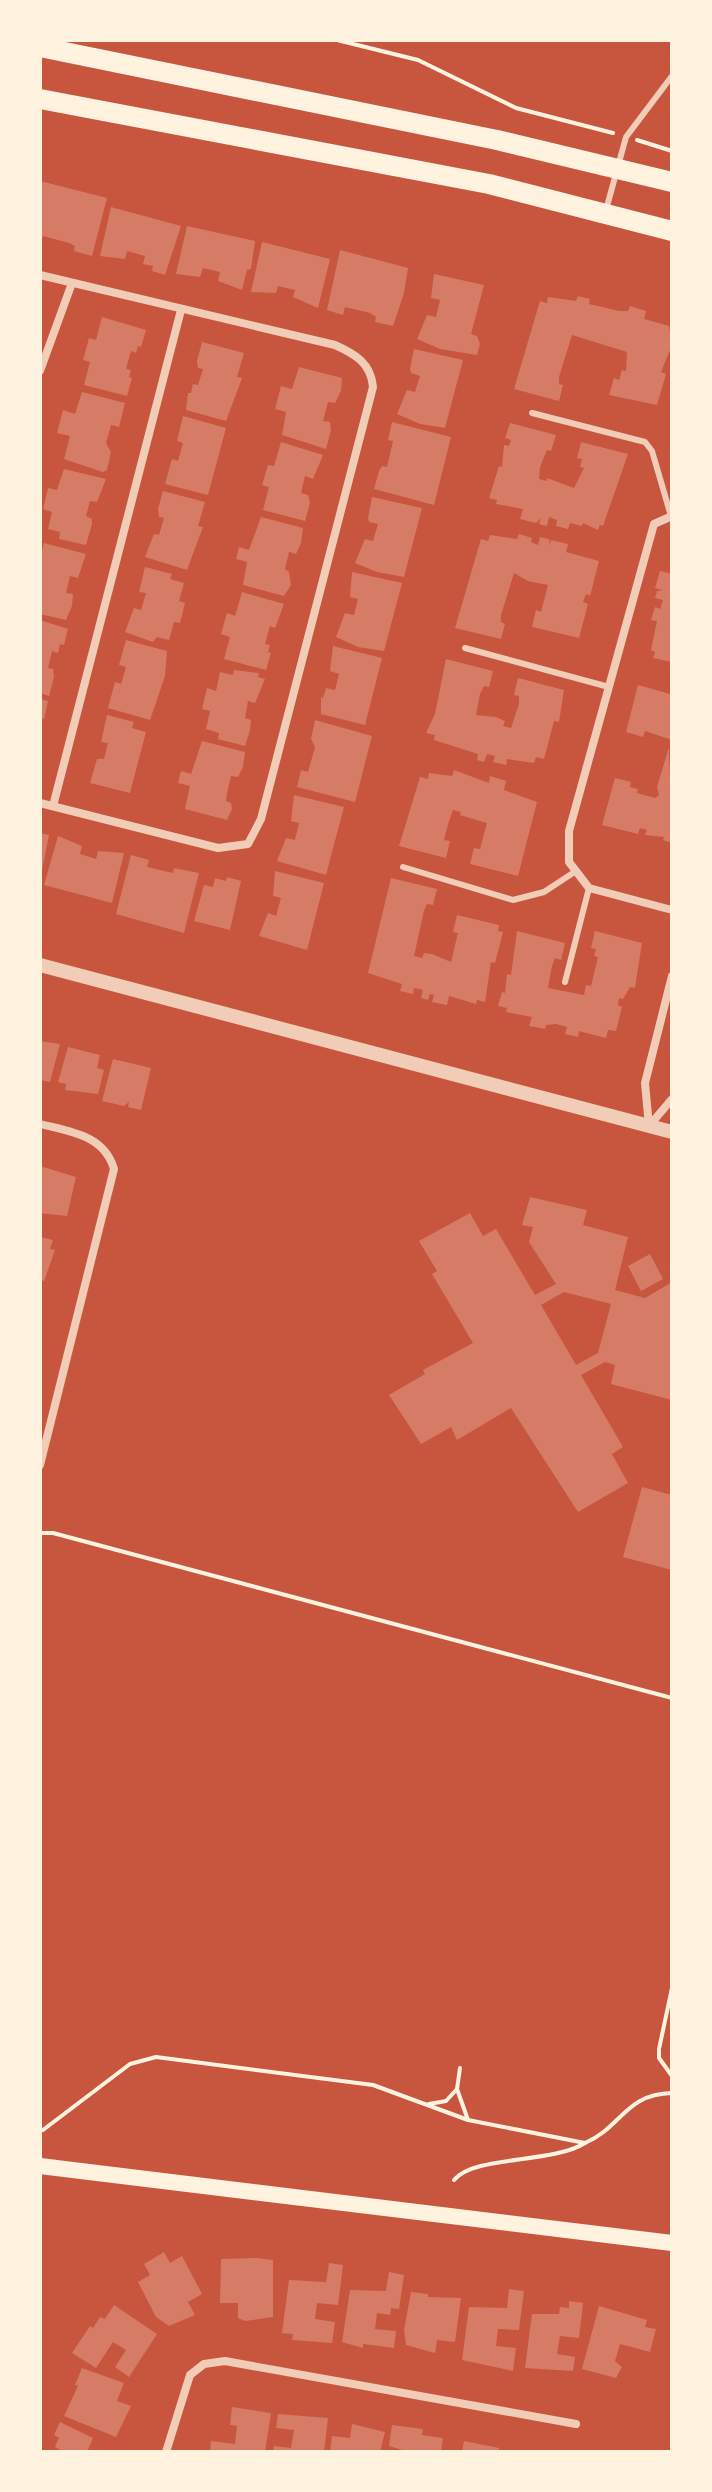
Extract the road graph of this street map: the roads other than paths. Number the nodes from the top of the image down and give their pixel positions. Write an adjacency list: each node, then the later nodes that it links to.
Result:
1 (40, 47): 4 (main road)
2 (672, 76): 4 (lane)
3 (40, 99): 6 (main road)
4 (618, 168): 5 (main road); 6 (lane)
5 (672, 182)
6 (606, 213): 7 (main road)
7 (672, 231)
8 (40, 275): 9 (street)
9 (72, 283): 10 (street); 11 (street)
10 (181, 310): 17 (street); 17 (street)
11 (40, 371)
12 (532, 413): 13 (lane)
13 (672, 516): 15 (street)
14 (465, 648): 15 (lane)
15 (609, 687): 19 (street)
16 (40, 803): 17 (street)
17 (53, 806)
18 (403, 867): 19 (lane)
19 (576, 871): 20 (street)
20 (589, 888): 21 (street); 24 (lane)
21 (672, 910)
22 (40, 965): 27 (street)
23 (672, 976): 27 (street)
24 (565, 982)
25 (672, 1099): 27 (street)
26 (40, 1124): 29 (street)
27 (649, 1126): 28 (street)
28 (672, 1132)
29 (40, 1465)
30 (40, 2166): 31 (main road)
31 (672, 2243)
32 (576, 2424): 33 (street)
33 (166, 2452)

